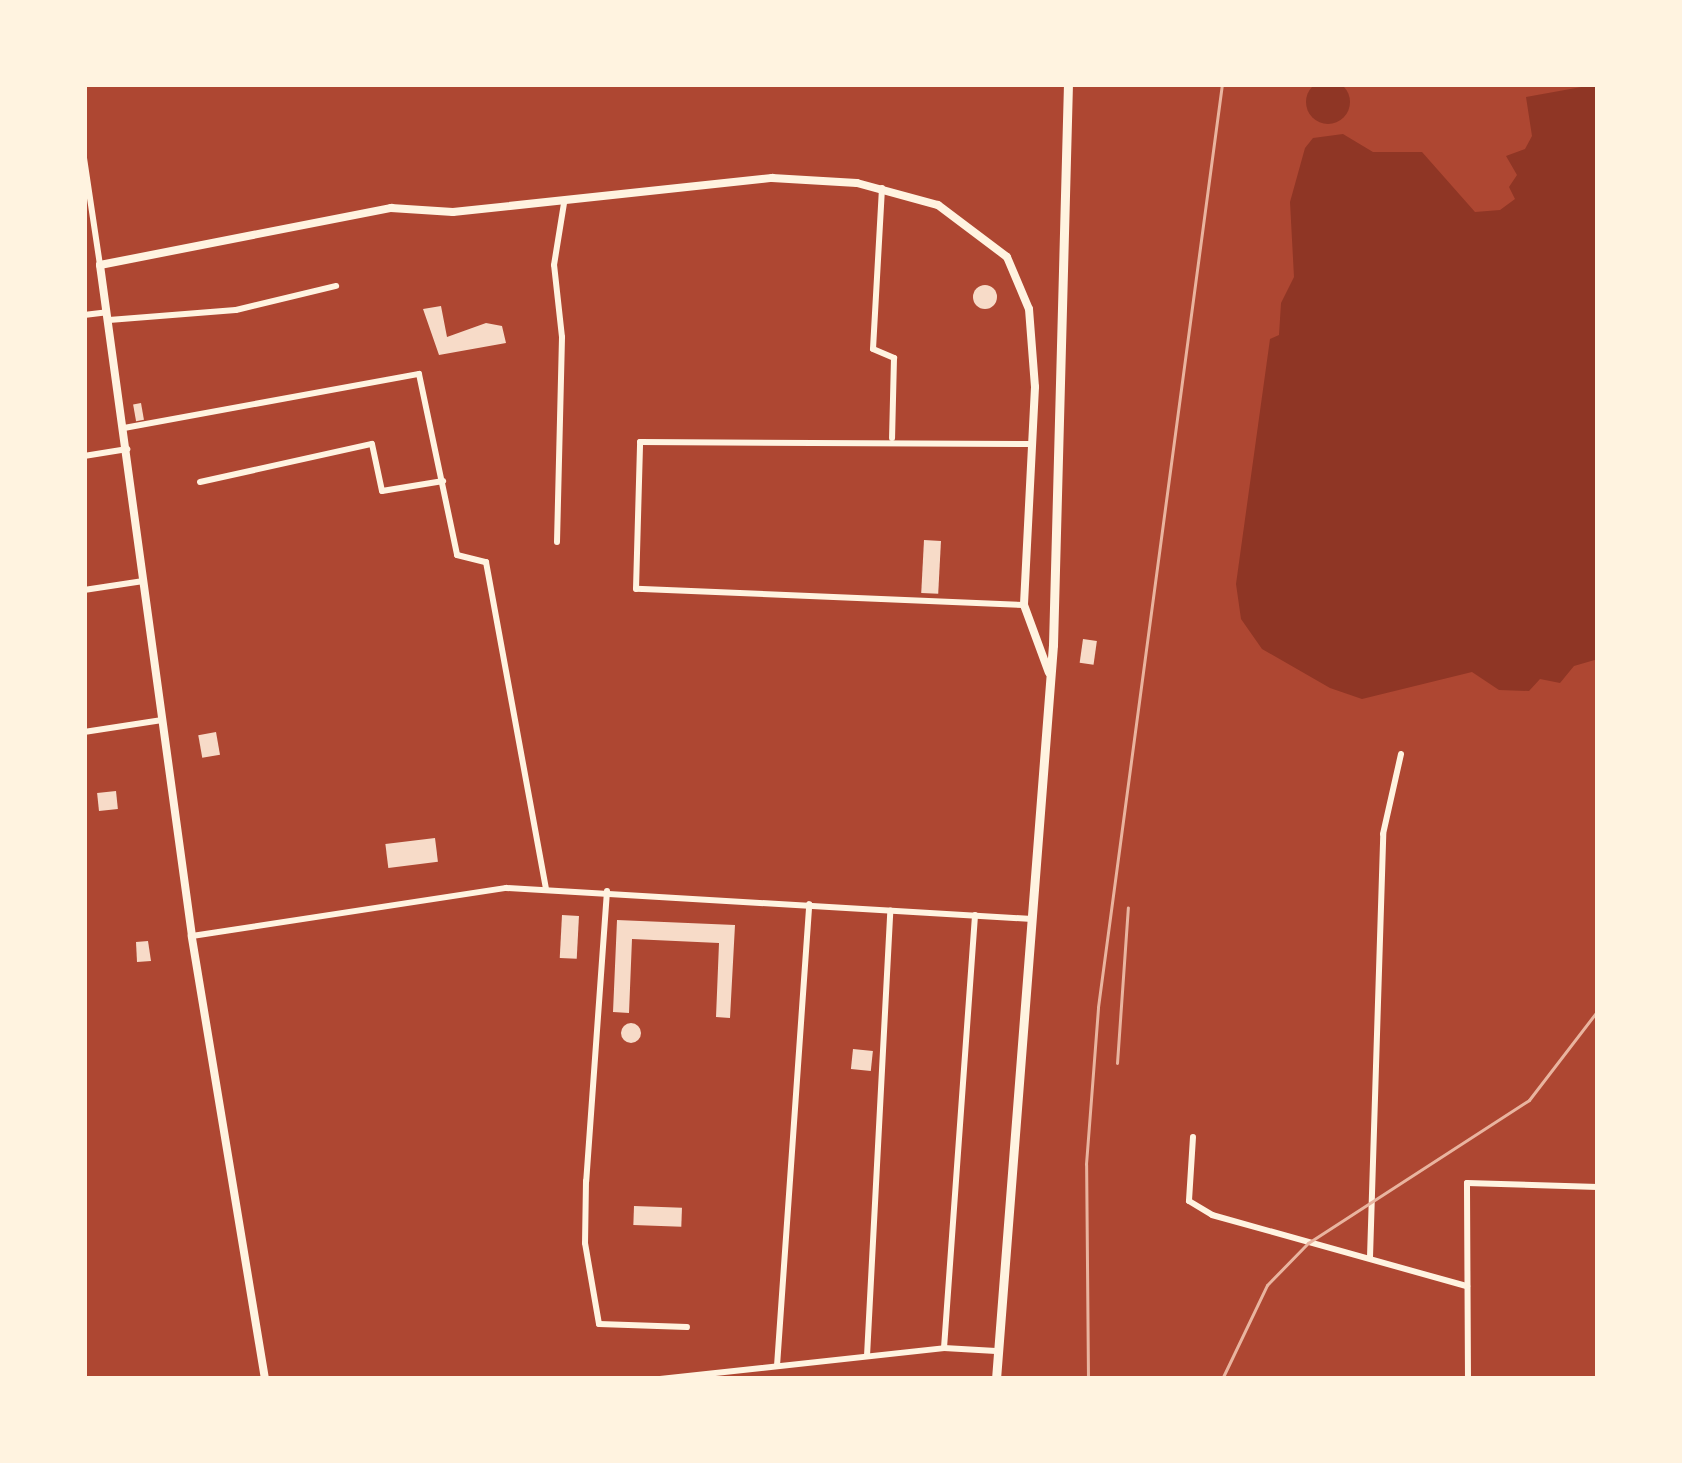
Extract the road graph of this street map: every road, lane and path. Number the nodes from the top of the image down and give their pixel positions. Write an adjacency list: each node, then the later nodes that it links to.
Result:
1 (1068, 84): 20 (highway)
2 (84, 160): 5 (street)
3 (882, 188): 4 (street); 10 (street); 11 (street)
4 (564, 203): 5 (street); 16 (street)
5 (100, 265): 8 (street)
6 (336, 286): 8 (street)
7 (84, 315): 8 (street)
8 (108, 316): 9 (street)
9 (124, 428): 12 (street); 14 (street)
10 (892, 438): 11 (street); 19 (street)
11 (1033, 444): 19 (street)
12 (127, 448): 13 (street); 17 (street)
13 (84, 456)
14 (443, 481): 15 (street); 24 (street)
15 (200, 482)
16 (557, 542)
17 (146, 580): 18 (street); 21 (street)
18 (84, 590)
19 (1024, 605): 20 (street)
20 (1051, 680): 29 (highway)
21 (165, 720): 22 (street); 30 (street)
22 (84, 732)
23 (1401, 754): 33 (street)
24 (546, 888): 25 (street); 30 (street)
25 (607, 891): 26 (street); 35 (street)
26 (809, 904): 27 (street); 39 (street)
27 (890, 911): 28 (street); 38 (street)
28 (976, 915): 29 (street); 36 (street)
29 (1032, 919): 37 (highway)
30 (191, 936): 40 (street)
31 (1193, 1137): 33 (street)
32 (1598, 1187): 34 (street)
33 (1370, 1257): 34 (street)
34 (1466, 1286): 43 (street)
35 (687, 1327)
36 (944, 1348): 37 (street); 38 (street)
37 (998, 1352): 42 (highway)
38 (867, 1356): 39 (street)
39 (778, 1366): 41 (street)
40 (265, 1379)
41 (660, 1379)
42 (996, 1379)
43 (1468, 1379)

